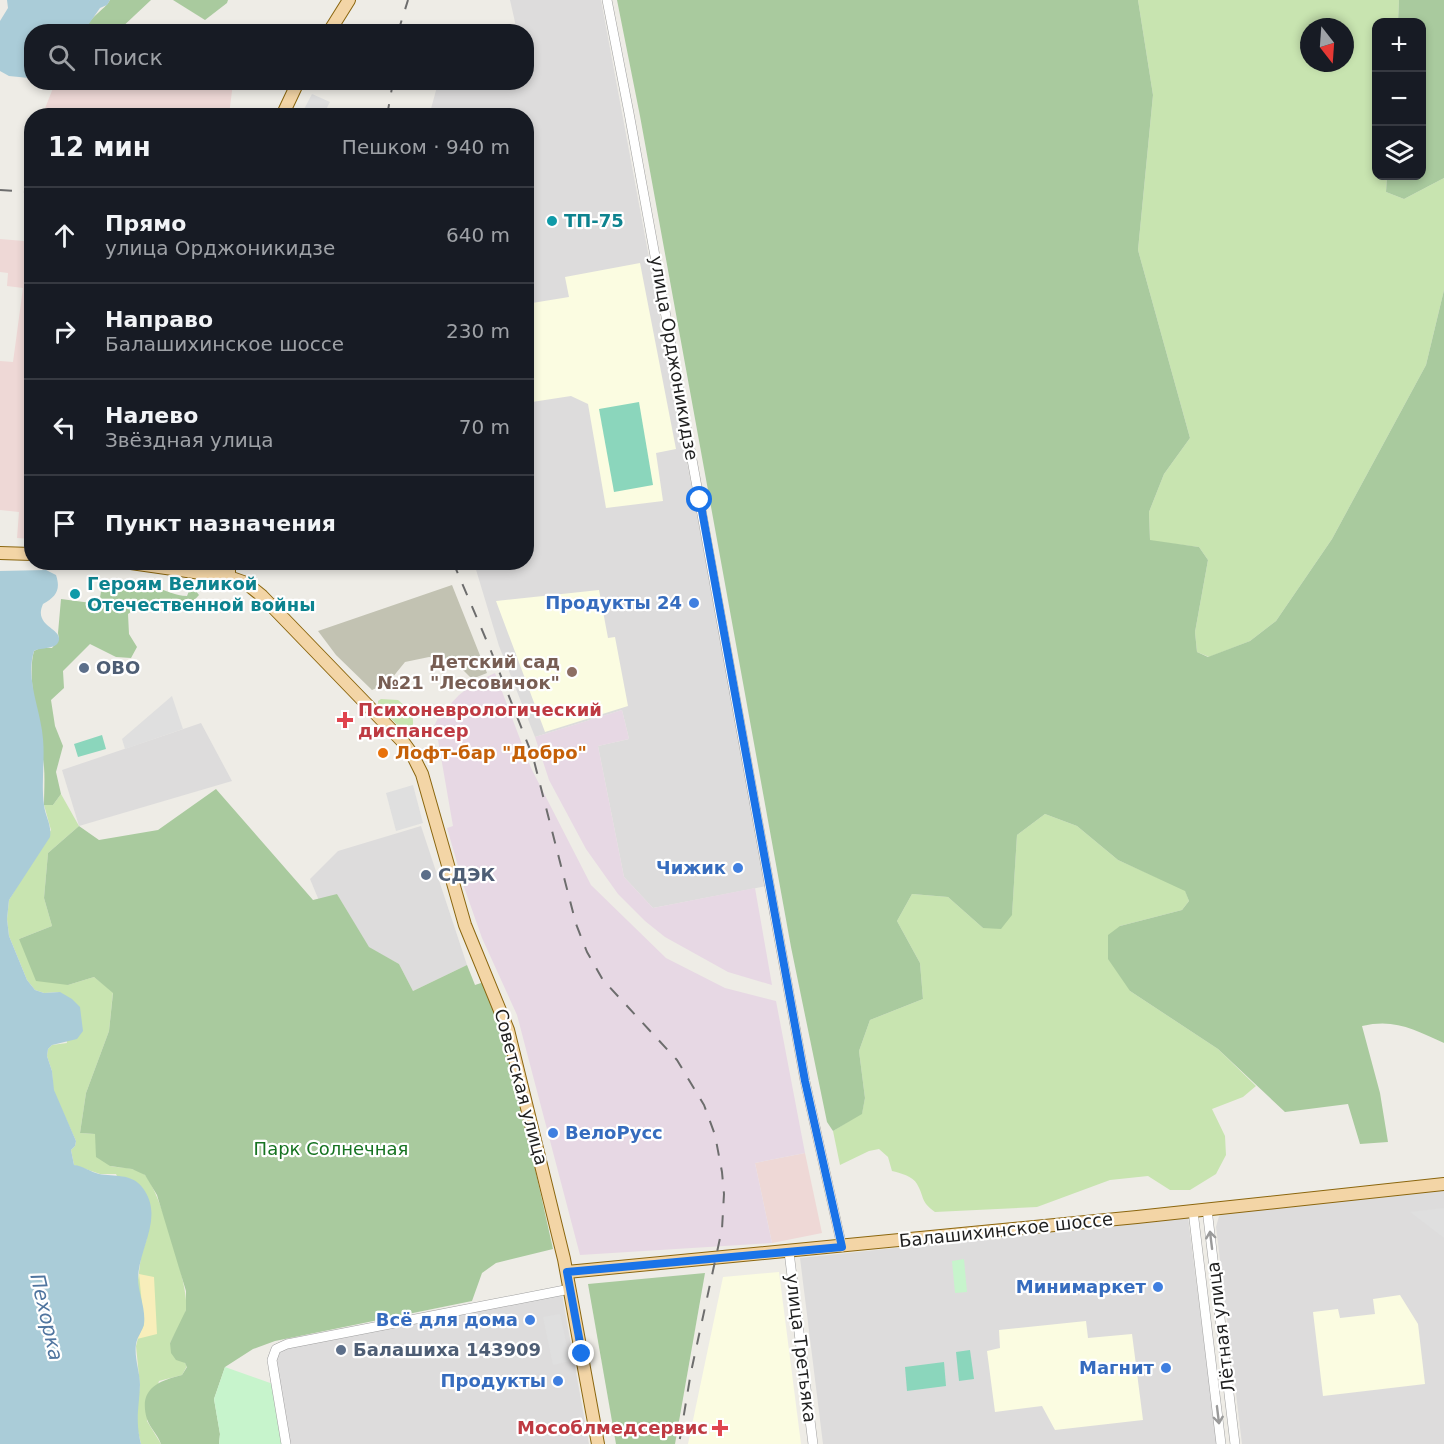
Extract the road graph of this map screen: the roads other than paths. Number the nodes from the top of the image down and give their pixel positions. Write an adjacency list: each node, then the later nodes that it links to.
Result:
1 (349, 0): 3 (main road)
2 (607, 0): 14 (street, улица Орджоникидзе)
3 (334, 24)
4 (294, 90): 5 (main road)
5 (286, 108)
6 (0, 553): 7 (main road)
7 (24, 554)
8 (180, 570): 10 (main road, Советская улица)
9 (229, 570): 10 (main road)
10 (229, 577): 16 (main road, Советская улица)
11 (1444, 1184): 12 (main road, Балашихинское шоссе)
12 (1207, 1209): 13 (main road, Балашихинское шоссе); 22 (street, Лётная улица, one-way to 12)
13 (1193, 1211): 14 (main road, Балашихинское шоссе); 21 (street, Лётная улица, one-way to 21)
14 (842, 1247): 15 (main road, Балашихинское шоссе)
15 (789, 1251): 16 (main road, Балашихинское шоссе); 20 (street, улица Третьяка)
16 (567, 1272): 17 (main road, Советская улица)
17 (570, 1289): 18 (street); 19 (main road, Советская улица)
18 (286, 1444)
19 (598, 1444)
20 (813, 1444)
21 (1221, 1444)
22 (1235, 1444)

